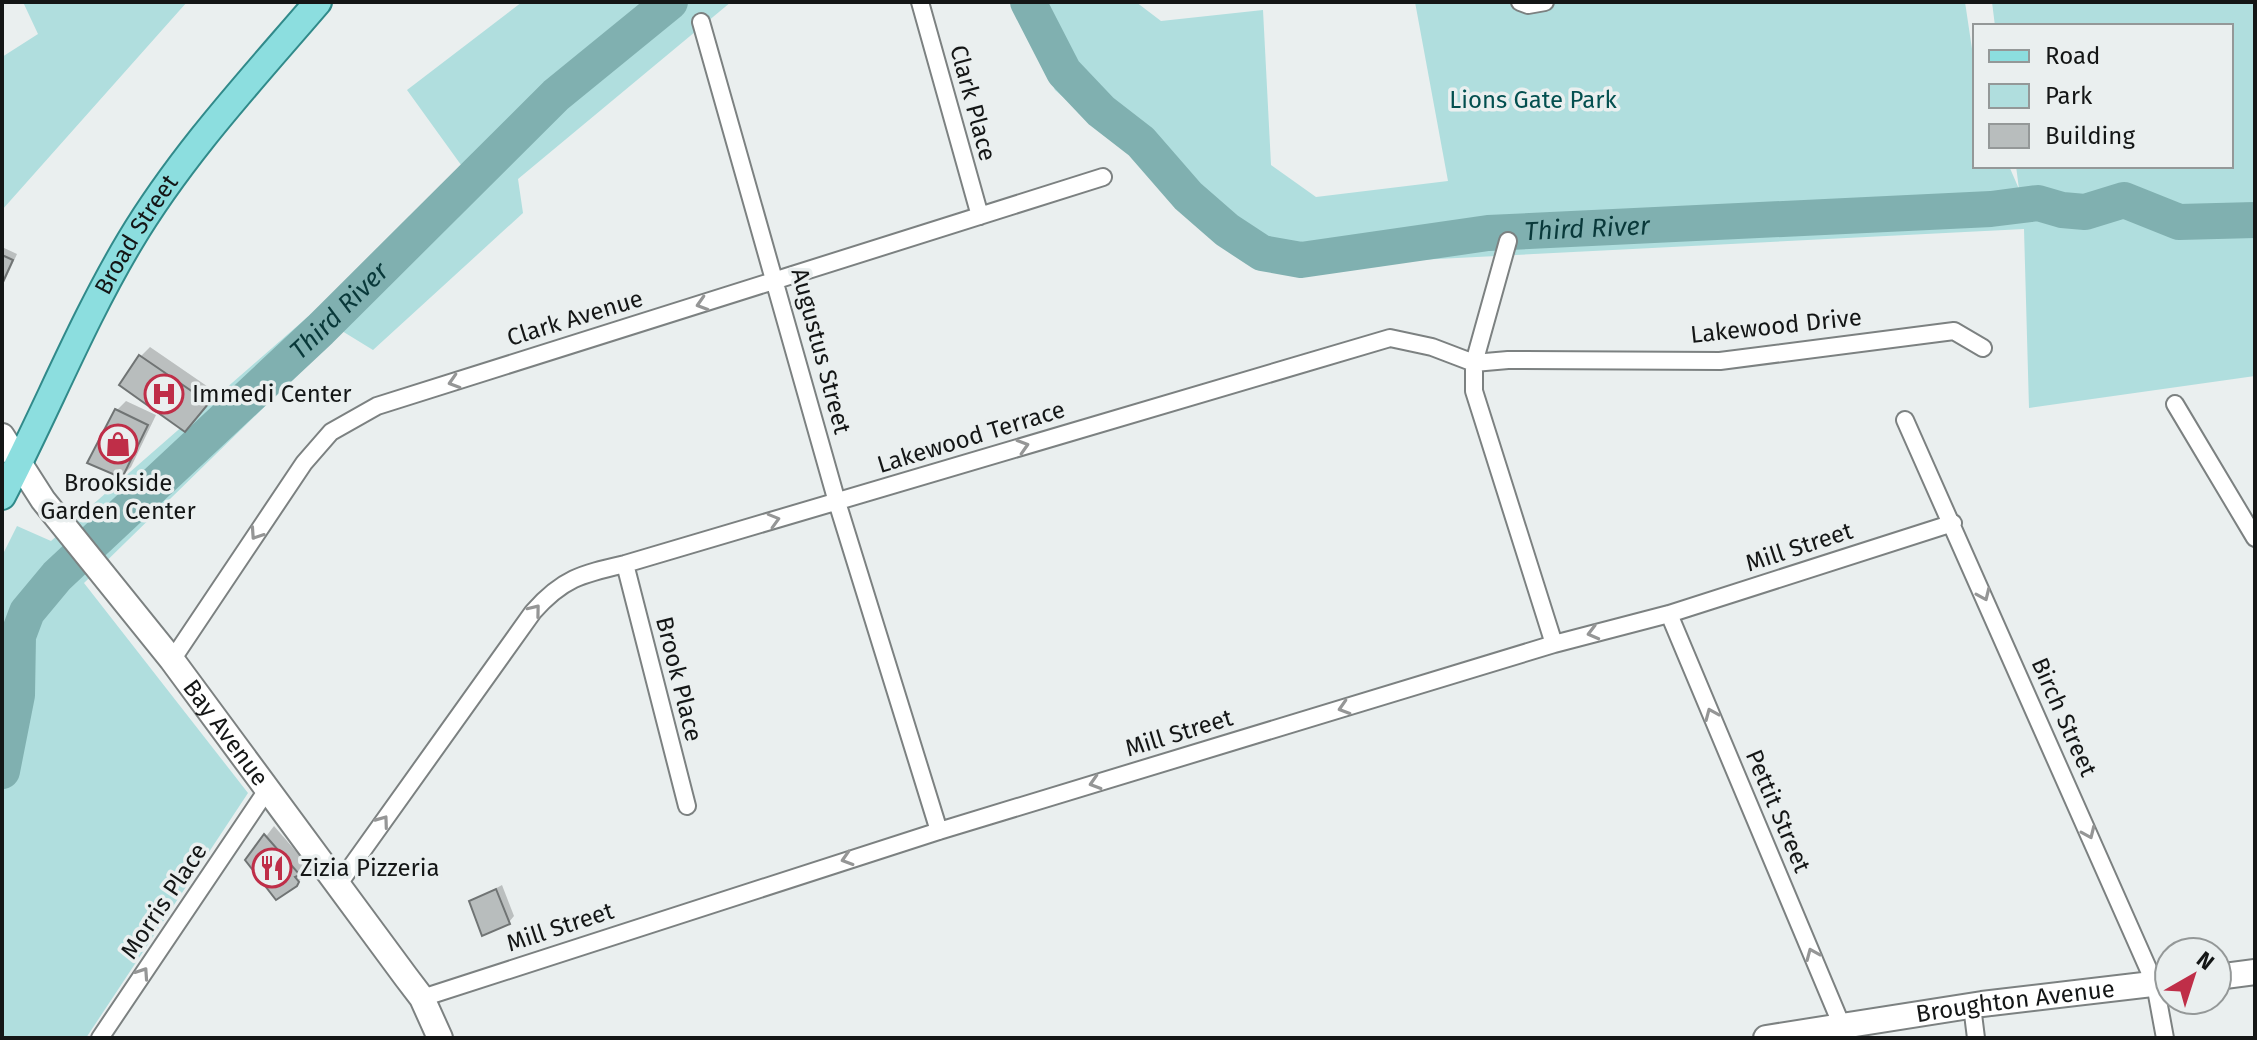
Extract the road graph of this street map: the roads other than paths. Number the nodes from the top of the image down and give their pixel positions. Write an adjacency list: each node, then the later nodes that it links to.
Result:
1 (318, 2): 15 (main road, Broad Street)
2 (920, 2): 7 (street, Clark Place)
3 (1520, 2): 4 (street)
4 (1545, 2)
5 (701, 22): 9 (street, Augustus Street)
6 (1103, 177): 7 (street, Clark Avenue)
7 (980, 216): 9 (street, Clark Avenue)
8 (1508, 241): 11 (street)
9 (776, 280): 17 (street, Augustus Street); 23 (street, Clark Avenue, one-way to 23)
10 (1983, 348): 11 (street, Lakewood Drive)
11 (1474, 363): 17 (street, Lakewood Terrace, one-way to 11); 22 (street)
12 (2175, 404): 19 (street)
13 (1905, 420): 18 (street, Birch Street)
14 (2, 436): 15 (street, Bay Avenue)
15 (21, 461): 16 (main road, Broad Street); 23 (street, Bay Avenue)
16 (2, 496)
17 (837, 502): 20 (street, Lakewood Terrace, one-way to 17); 26 (street, Augustus Street)
18 (1953, 523): 21 (street, Mill Street); 28 (street, Birch Street, one-way to 28)
19 (2255, 538)
20 (625, 564): 25 (street, Brook Place); 27 (street, Lakewood Terrace, one-way to 20)
21 (1669, 614): 22 (street, Mill Street, one-way to 22); 35 (street, Pettit Street, one-way to 21)
22 (1554, 644): 26 (street, Mill Street, one-way to 26)
23 (172, 660): 24 (street, Bay Avenue)
24 (267, 790): 27 (street, Bay Avenue); 36 (street, Morris Place, one-way to 24)
25 (687, 806)
26 (939, 831): 32 (street, Mill Street, one-way to 32)
27 (338, 885): 32 (street, Bay Avenue)
28 (2153, 963)
29 (2255, 972): 30 (street)
30 (2233, 975)
31 (2153, 984): 33 (street, Broughton Avenue)
32 (422, 998): 37 (street, Bay Avenue)
33 (1972, 1006): 35 (street, Broughton Avenue); 39 (street)
34 (2164, 1016): 40 (street, Birch Street)
35 (1842, 1026): 38 (street, Broughton Avenue)
36 (100, 1038)
37 (440, 1038)
38 (1766, 1038)
39 (1976, 1038)
40 (2165, 1038)

